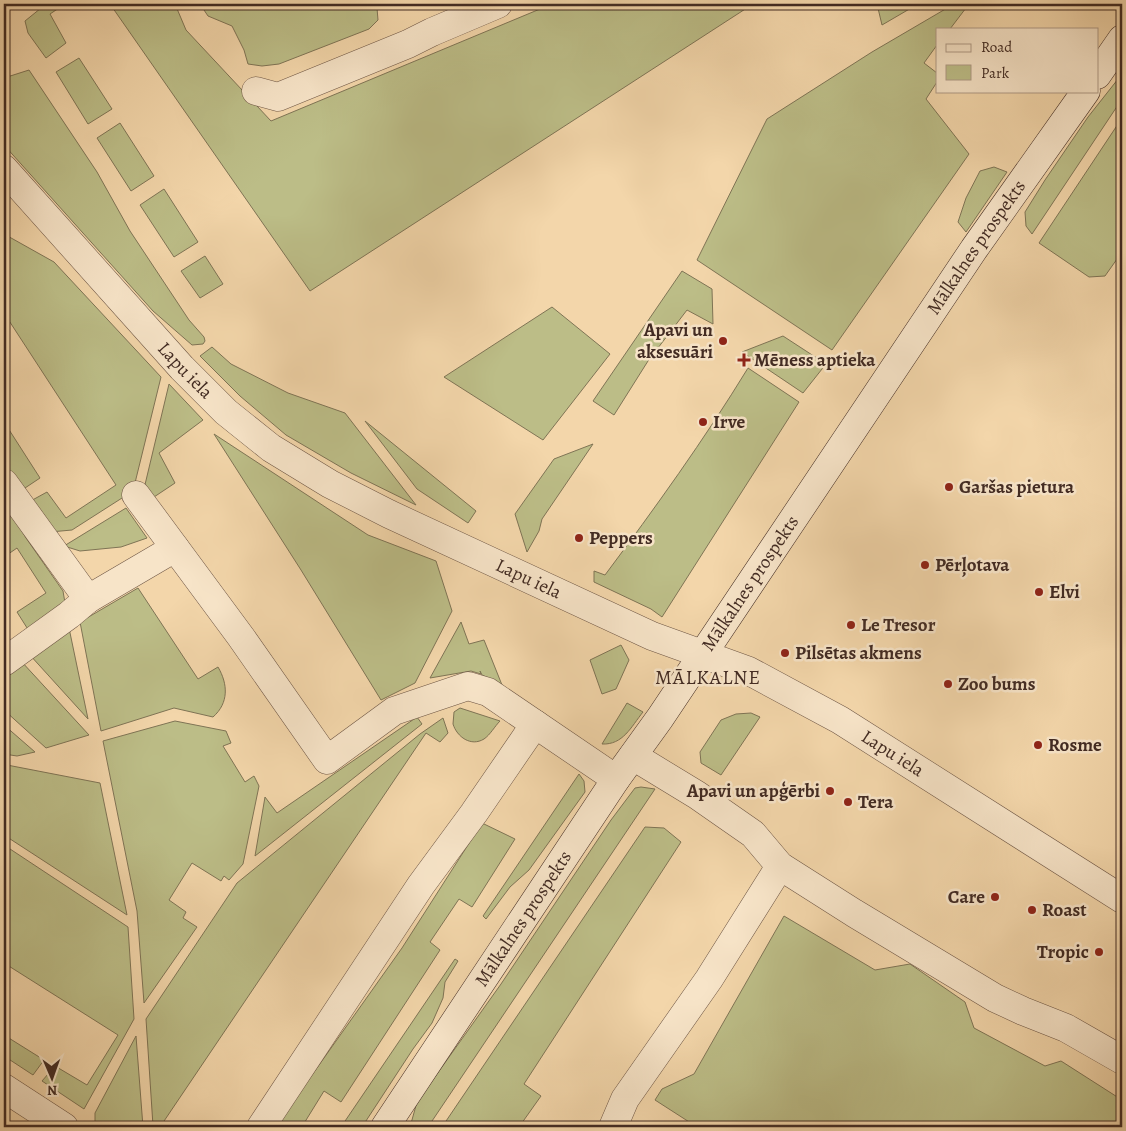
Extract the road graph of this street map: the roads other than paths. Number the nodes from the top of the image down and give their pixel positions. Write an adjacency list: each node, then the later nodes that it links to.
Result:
1 (498, 4): 4 (street)
2 (1122, 39): 3 (street)
3 (1098, 74)
4 (256, 91)
5 (1085, 92): 11 (street, Mālkalnes prospekts)
6 (4, 169): 11 (street, Lapu iela)
7 (4, 483): 10 (street)
8 (136, 495): 9 (street)
9 (175, 548): 10 (street); 13 (street)
10 (88, 599): 12 (street)
11 (702, 653): 14 (street, Mālkalnes prospekts); 17 (street, Lapu iela)
12 (4, 662)
13 (535, 724): 15 (street); 21 (street)
14 (632, 756): 15 (street, Mālkalnes prospekts); 16 (street)
15 (616, 779): 22 (street, Mālkalnes prospekts)
16 (780, 866): 18 (street); 23 (street)
17 (1122, 899)
18 (1122, 1060)
19 (4, 1088): 20 (street)
20 (64, 1127)
21 (261, 1127)
22 (385, 1127)
23 (612, 1127)

